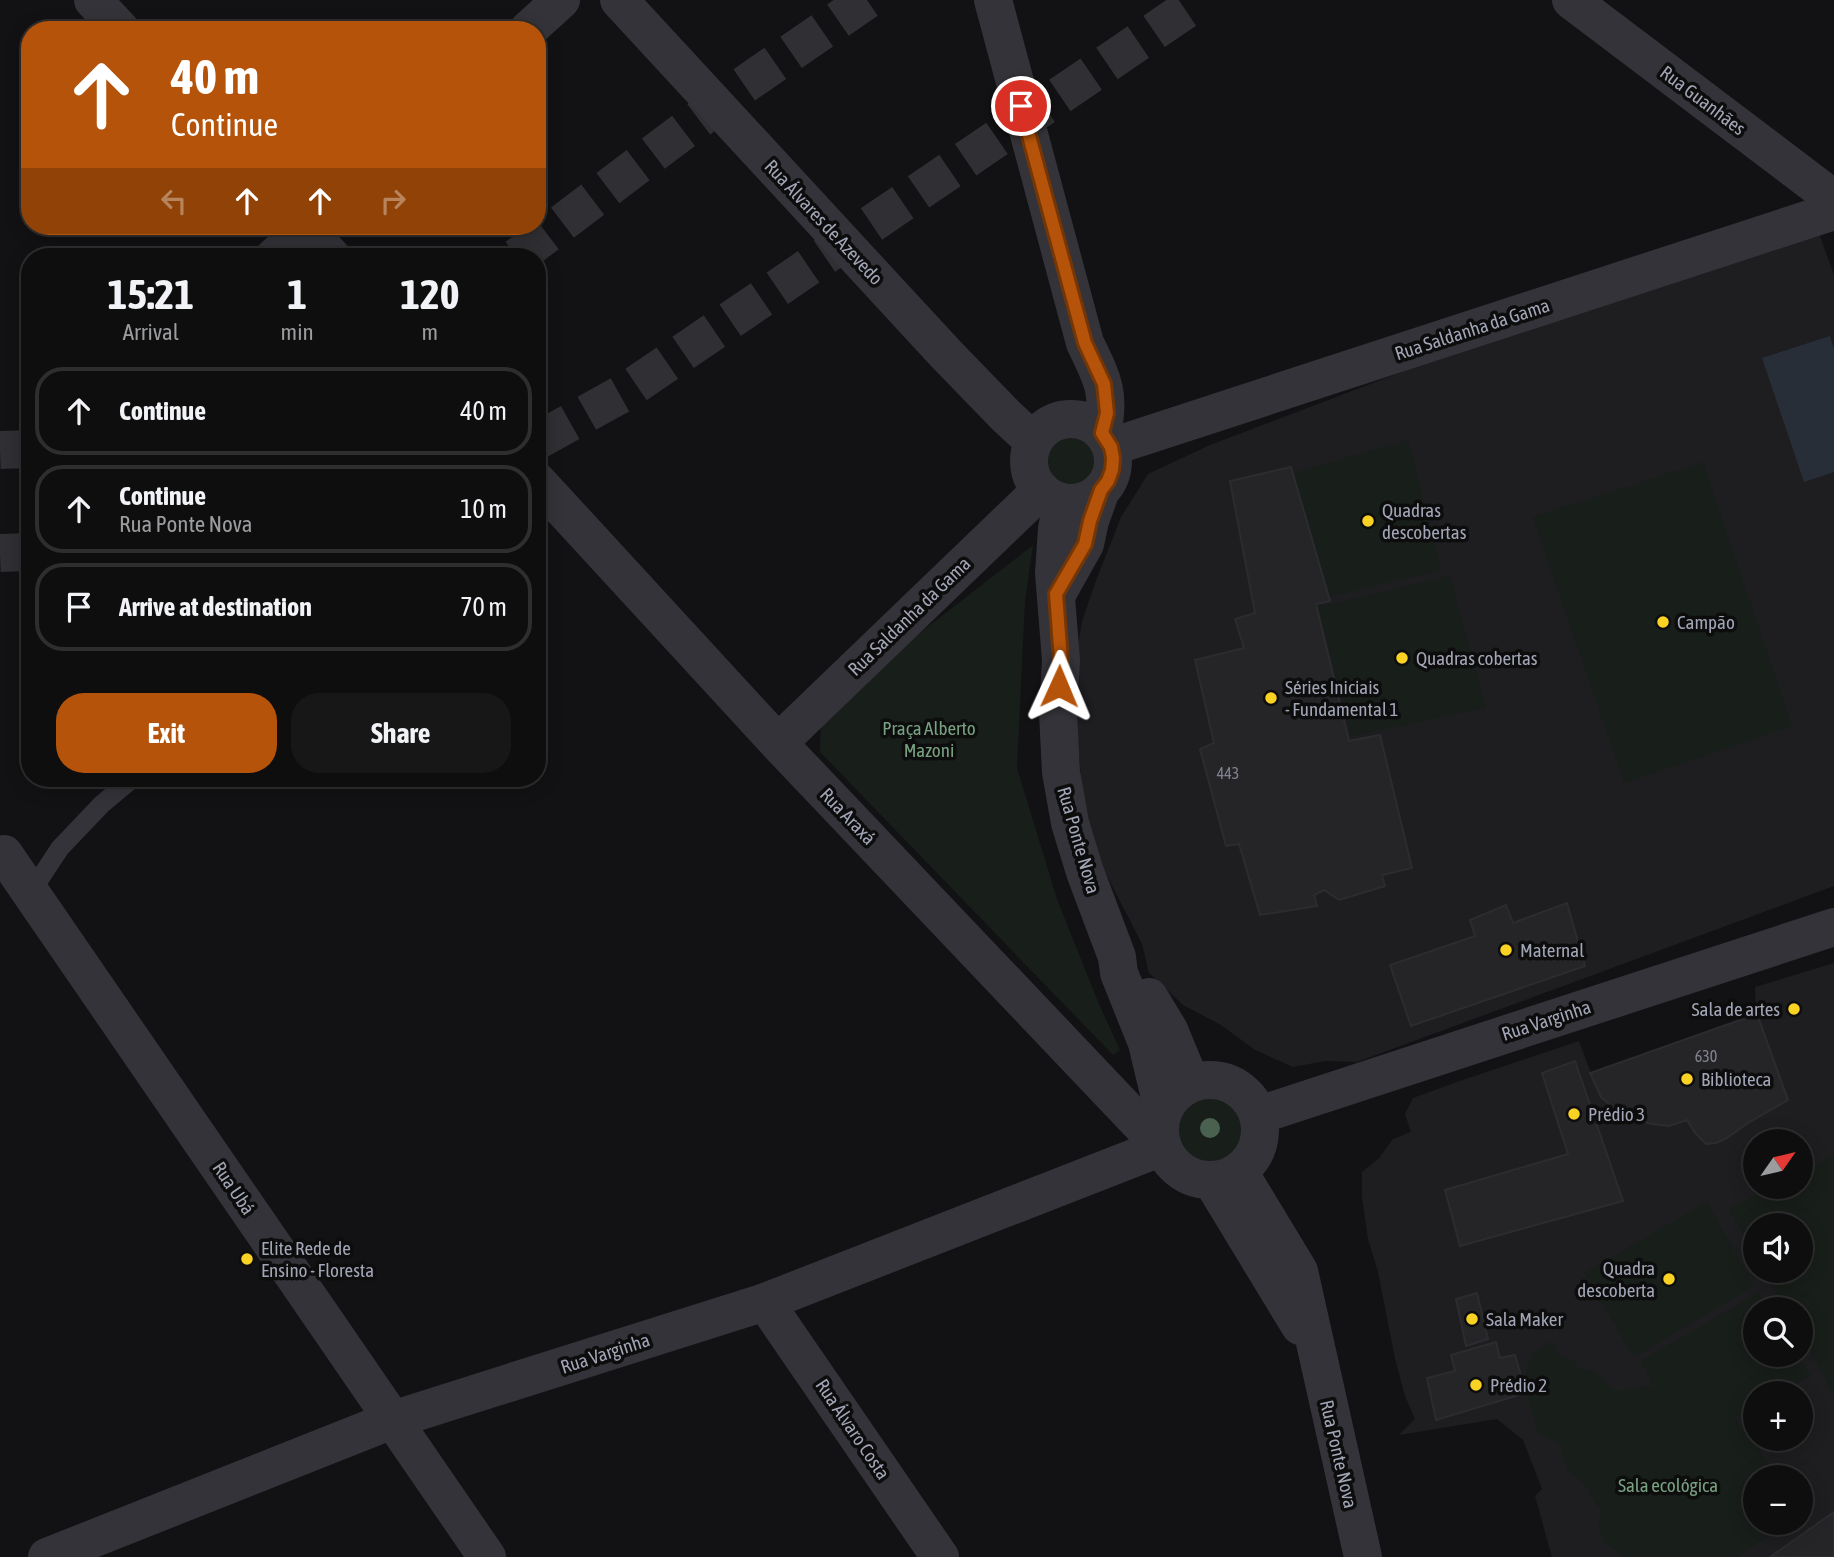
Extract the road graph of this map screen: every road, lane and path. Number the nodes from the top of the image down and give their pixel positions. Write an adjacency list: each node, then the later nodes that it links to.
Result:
1 (93, 0): 6 (street)
2 (561, 0): 7 (street)
3 (619, 0): 13 (street, Rua Álvares de Azevedo)
4 (993, 0): 12 (street)
5 (1572, 0): 8 (street, Rua Guanhães)
6 (113, 21)
7 (538, 21)
8 (1834, 199)
9 (1834, 211): 12 (street, Rua Saldanha da Gama)
10 (298, 235): 11 (street)
11 (284, 248)
12 (1097, 433): 13 (street); 14 (street)
13 (1033, 441): 16 (street)
14 (1101, 490): 16 (street); 17 (street)
15 (546, 491): 18 (street, Rua Araxá)
16 (1051, 496): 17 (street, Rua Ponte Nova); 18 (street, Rua Saldanha da Gama)
17 (1056, 594): 23 (street, Rua Ponte Nova)
18 (778, 743): 27 (street, Rua Araxá)
19 (122, 787): 21 (lane)
20 (4, 854): 21 (street, Rua Ubá)
21 (31, 892): 30 (street, Rua Ubá)
22 (1834, 926): 26 (street, Rua Varginha)
23 (1117, 957): 24 (street, Rua Ponte Nova); 25 (street, Rua Ponte Nova)
24 (1191, 1083): 25 (street); 26 (street)
25 (1163, 1110): 27 (street)
26 (1259, 1115): 28 (street)
27 (1162, 1147): 28 (street); 29 (street, Rua Varginha)
28 (1225, 1176): 34 (street, Rua Ponte Nova)
29 (765, 1302): 30 (street, Rua Varginha); 33 (street, Rua Álvaro Costa)
30 (392, 1420): 31 (street, Rua Varginha); 32 (street, Rua Ubá)
31 (47, 1557)
32 (487, 1557)
33 (940, 1557)
34 (1363, 1557)

